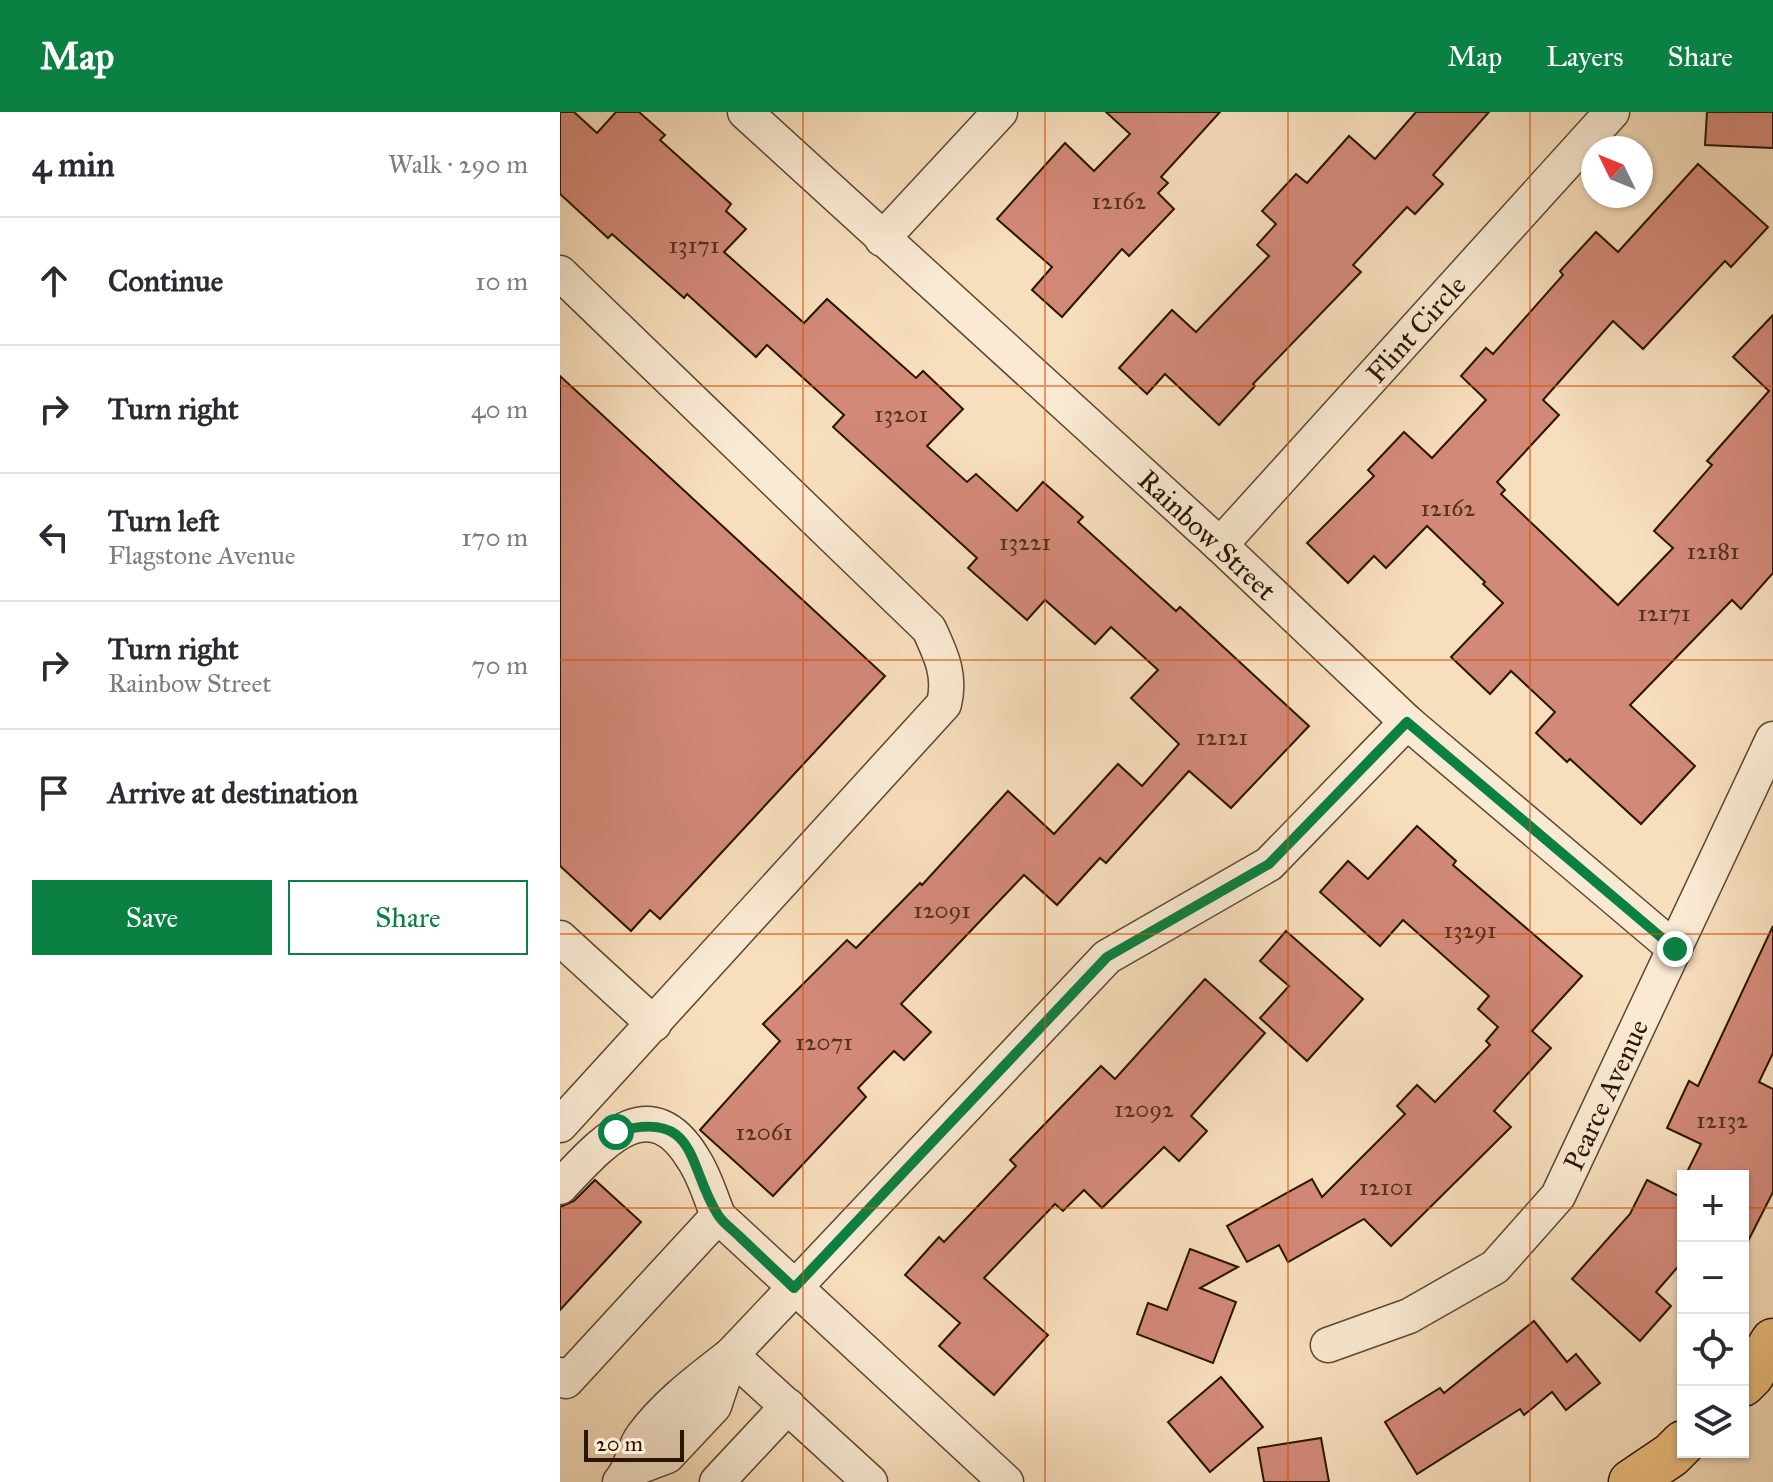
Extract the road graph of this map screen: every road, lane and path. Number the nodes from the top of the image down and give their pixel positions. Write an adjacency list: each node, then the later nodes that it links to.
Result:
1 (745, 112): 4 (street, Rainbow Street)
2 (1000, 112): 4 (street)
3 (1612, 112): 6 (street, Flint Circle)
4 (882, 239): 6 (street, Rainbow Street)
5 (560, 273): 11 (street)
6 (1220, 545): 7 (street, Rainbow Street)
7 (1407, 722): 10 (street, Rainbow Street); 15 (street)
8 (1773, 739): 10 (street, Pearce Avenue)
9 (560, 938): 11 (street)
10 (1675, 949): 17 (street, Pearce Avenue)
11 (654, 1024): 12 (street)
12 (560, 1125)
13 (560, 1187): 14 (street)
14 (718, 1216): 15 (street); 19 (street)
15 (794, 1288): 18 (street); 26 (street)
16 (1773, 1341): 20 (highway)
17 (1328, 1345)
18 (731, 1355): 21 (street); 23 (street)
19 (560, 1375)
20 (1749, 1375)
21 (788, 1406): 24 (street); 25 (street)
22 (1677, 1449): 27 (highway)
23 (625, 1476)
24 (717, 1482)
25 (870, 1482)
26 (1006, 1482)
27 (1631, 1482)

